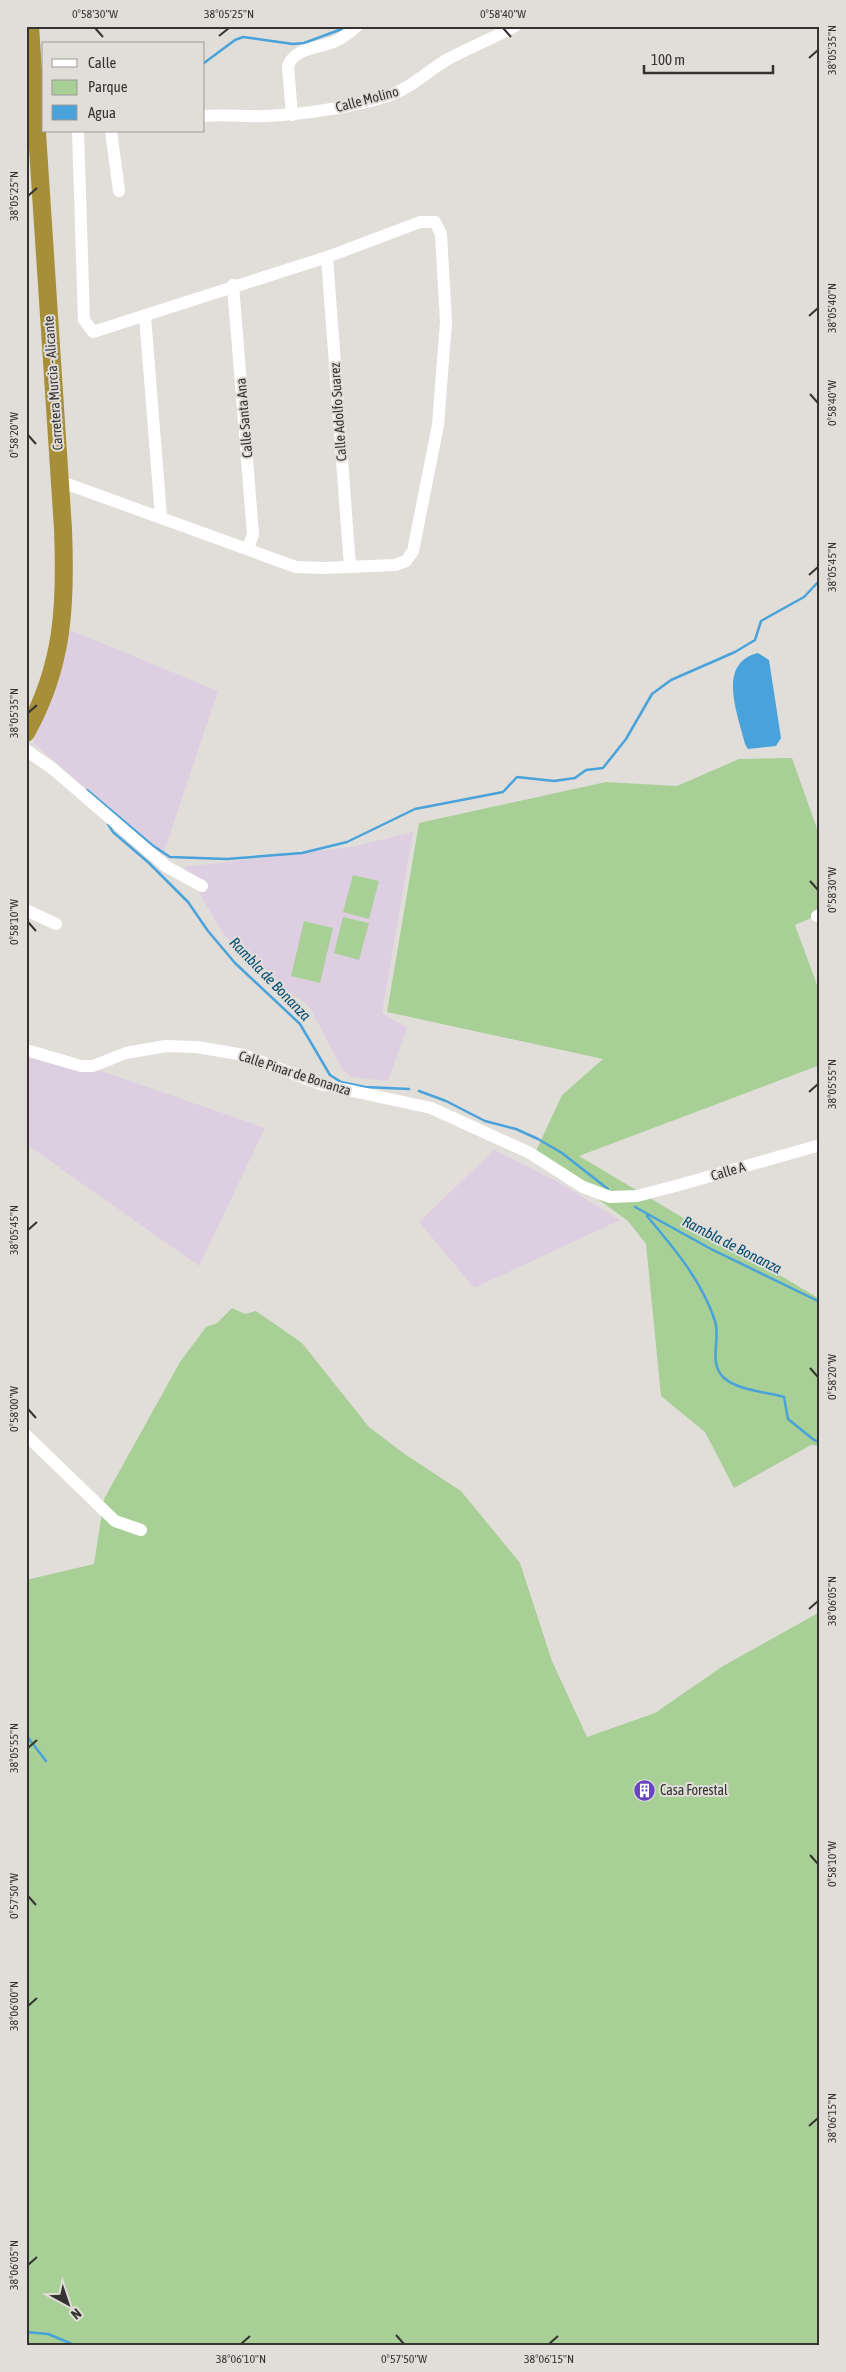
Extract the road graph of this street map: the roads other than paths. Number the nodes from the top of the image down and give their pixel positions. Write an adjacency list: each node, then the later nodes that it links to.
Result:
1 (30, 26): 8 (highway, Carretera Murcia - Alicante)
2 (357, 26): 6 (street)
3 (487, 26): 5 (street)
4 (514, 26): 5 (street, Calle Molino)
5 (488, 41): 6 (street, Calle Molino)
6 (292, 115): 7 (street, Calle Molino)
7 (205, 116)
8 (40, 128): 15 (highway, Carretera Murcia - Alicante)
9 (78, 132): 14 (street)
10 (111, 132): 11 (street)
11 (119, 191)
12 (327, 257): 13 (street); 18 (street, Calle Adolfo Suarez); 18 (street)
13 (233, 286): 14 (street); 17 (street, Calle Santa Ana)
14 (145, 316): 16 (street)
15 (59, 480): 16 (street); 19 (highway, Carretera Murcia - Alicante)
16 (160, 517): 17 (street)
17 (248, 549): 18 (street)
18 (350, 567)
19 (26, 733)
20 (26, 750): 21 (street)
21 (202, 886)
22 (26, 910): 23 (street)
23 (56, 924)
24 (26, 1050): 26 (street, Calle Pinar de Bonanza)
25 (820, 1145): 26 (street, Calle A)
26 (637, 1196)
27 (26, 1435): 28 (street)
28 (141, 1530)

